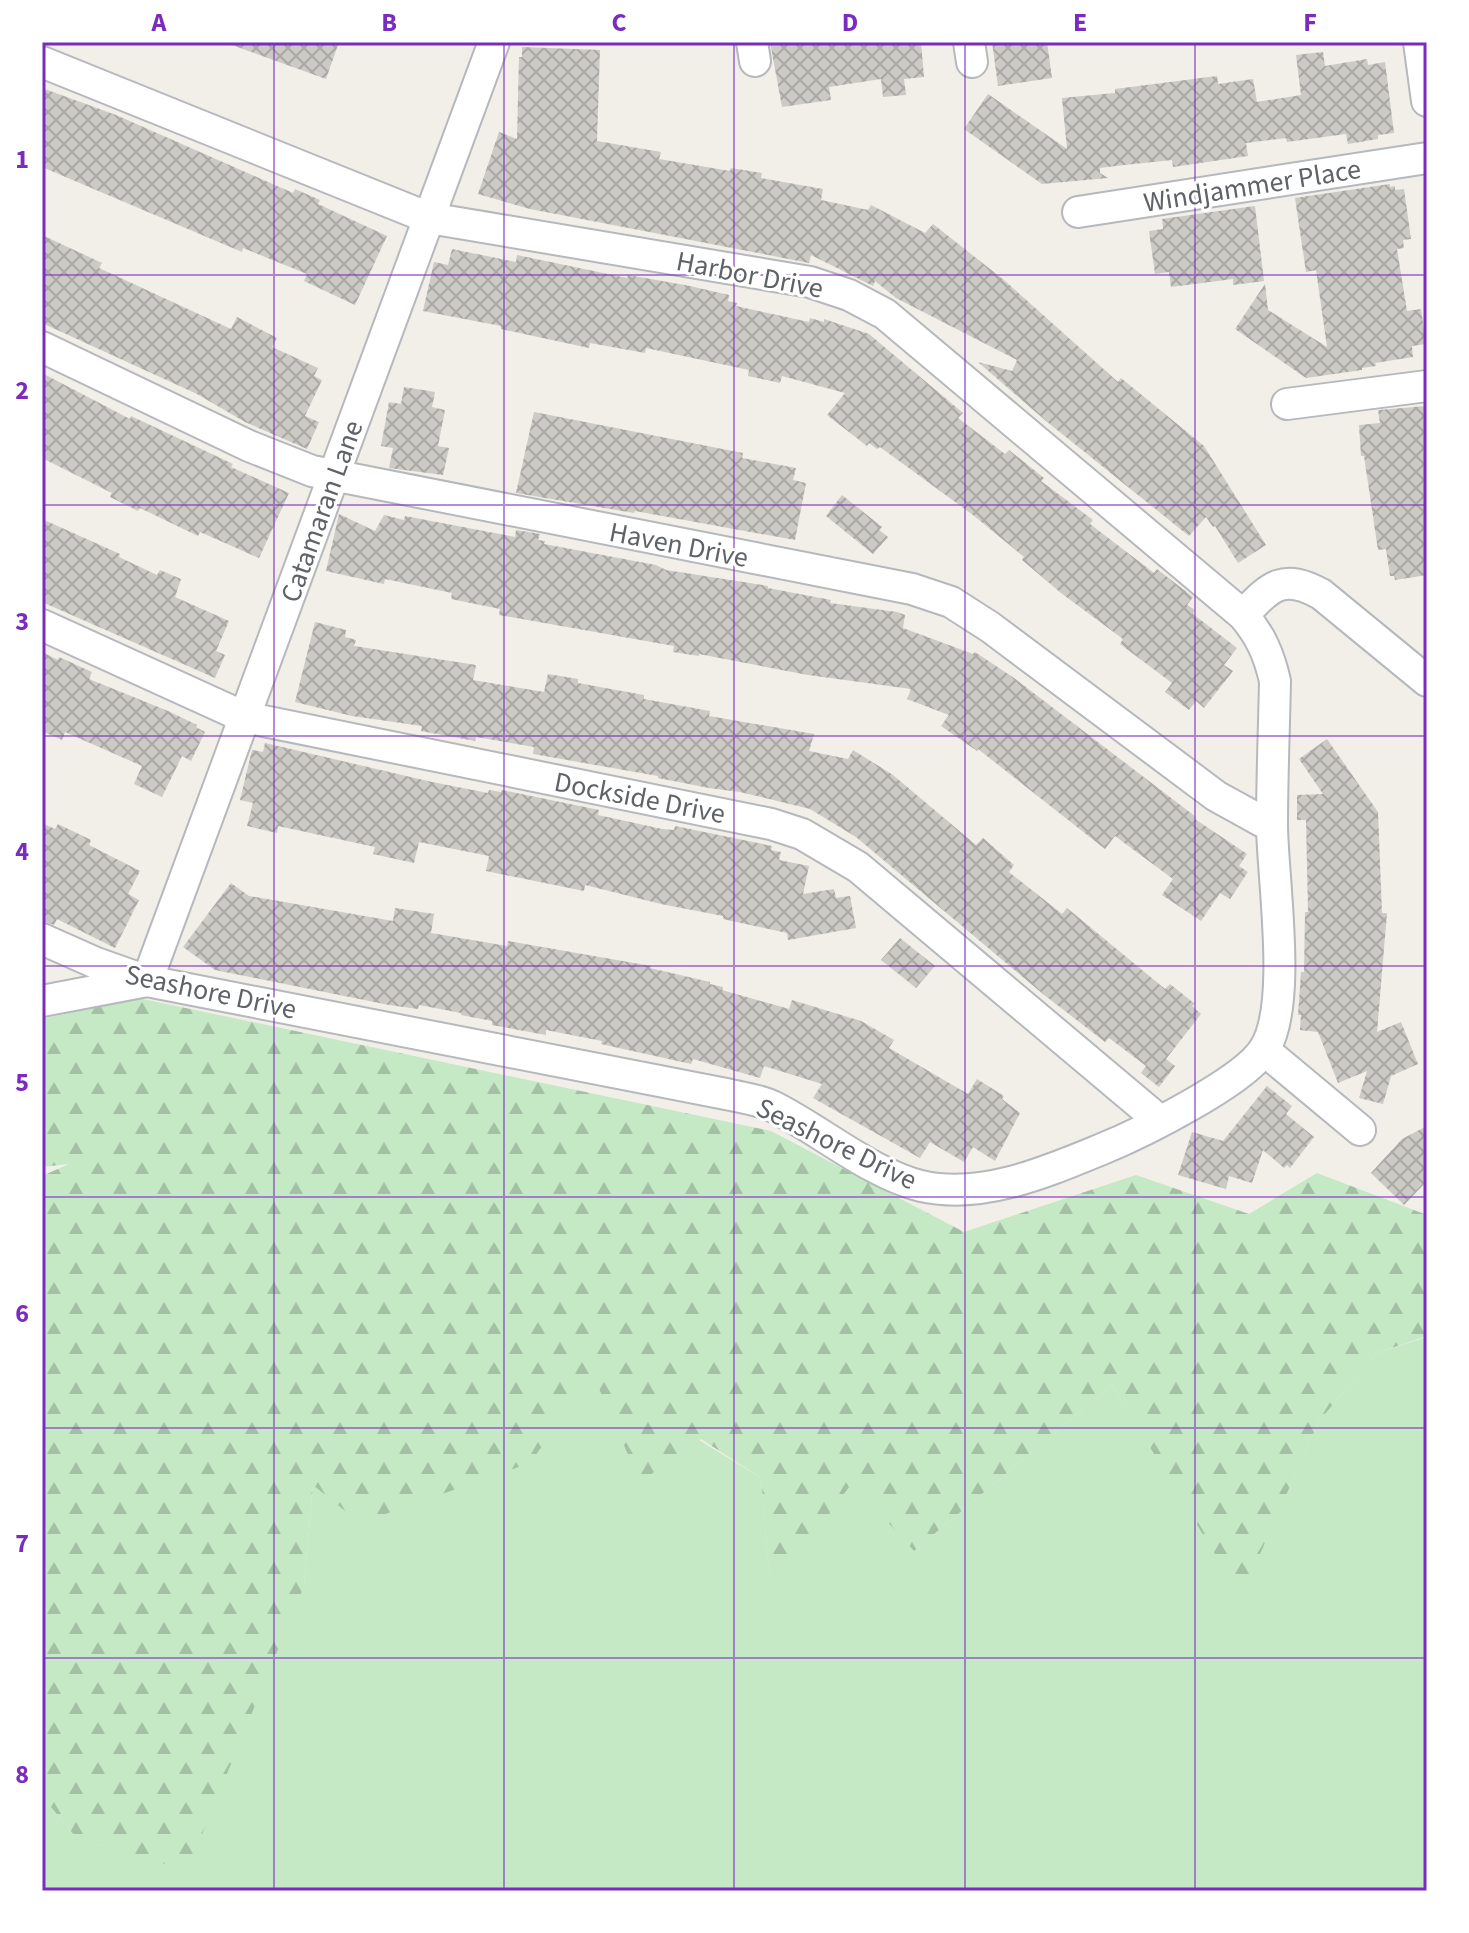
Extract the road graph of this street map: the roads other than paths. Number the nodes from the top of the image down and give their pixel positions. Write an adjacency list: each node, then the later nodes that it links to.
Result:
1 (494, 42): 7 (street, Catamaran Lane)
2 (1419, 42): 4 (street)
3 (42, 62): 7 (street, Harbor Drive)
4 (1427, 101)
5 (1427, 158): 6 (street, Windjammer Place)
6 (1078, 212)
7 (429, 218): 11 (street, Catamaran Lane); 12 (street, Harbor Drive)
8 (42, 347): 11 (street, Haven Drive)
9 (1427, 386): 10 (street)
10 (1287, 404)
11 (333, 477): 15 (street, Catamaran Lane); 16 (street, Haven Drive)
12 (1243, 615): 14 (street); 16 (street, Seashore Drive)
13 (42, 625): 15 (street, Dockside Drive)
14 (1427, 681)
15 (244, 717): 18 (street, Catamaran Lane); 21 (street, Dockside Drive)
16 (1272, 827): 20 (street, Seashore Drive)
17 (42, 939): 18 (street, Seashore Drive)
18 (147, 981): 19 (street); 21 (street, Seashore Drive)
19 (42, 1001)
20 (1264, 1050): 21 (street, Seashore Drive); 22 (street)
21 (1160, 1121)
22 (1360, 1130)

